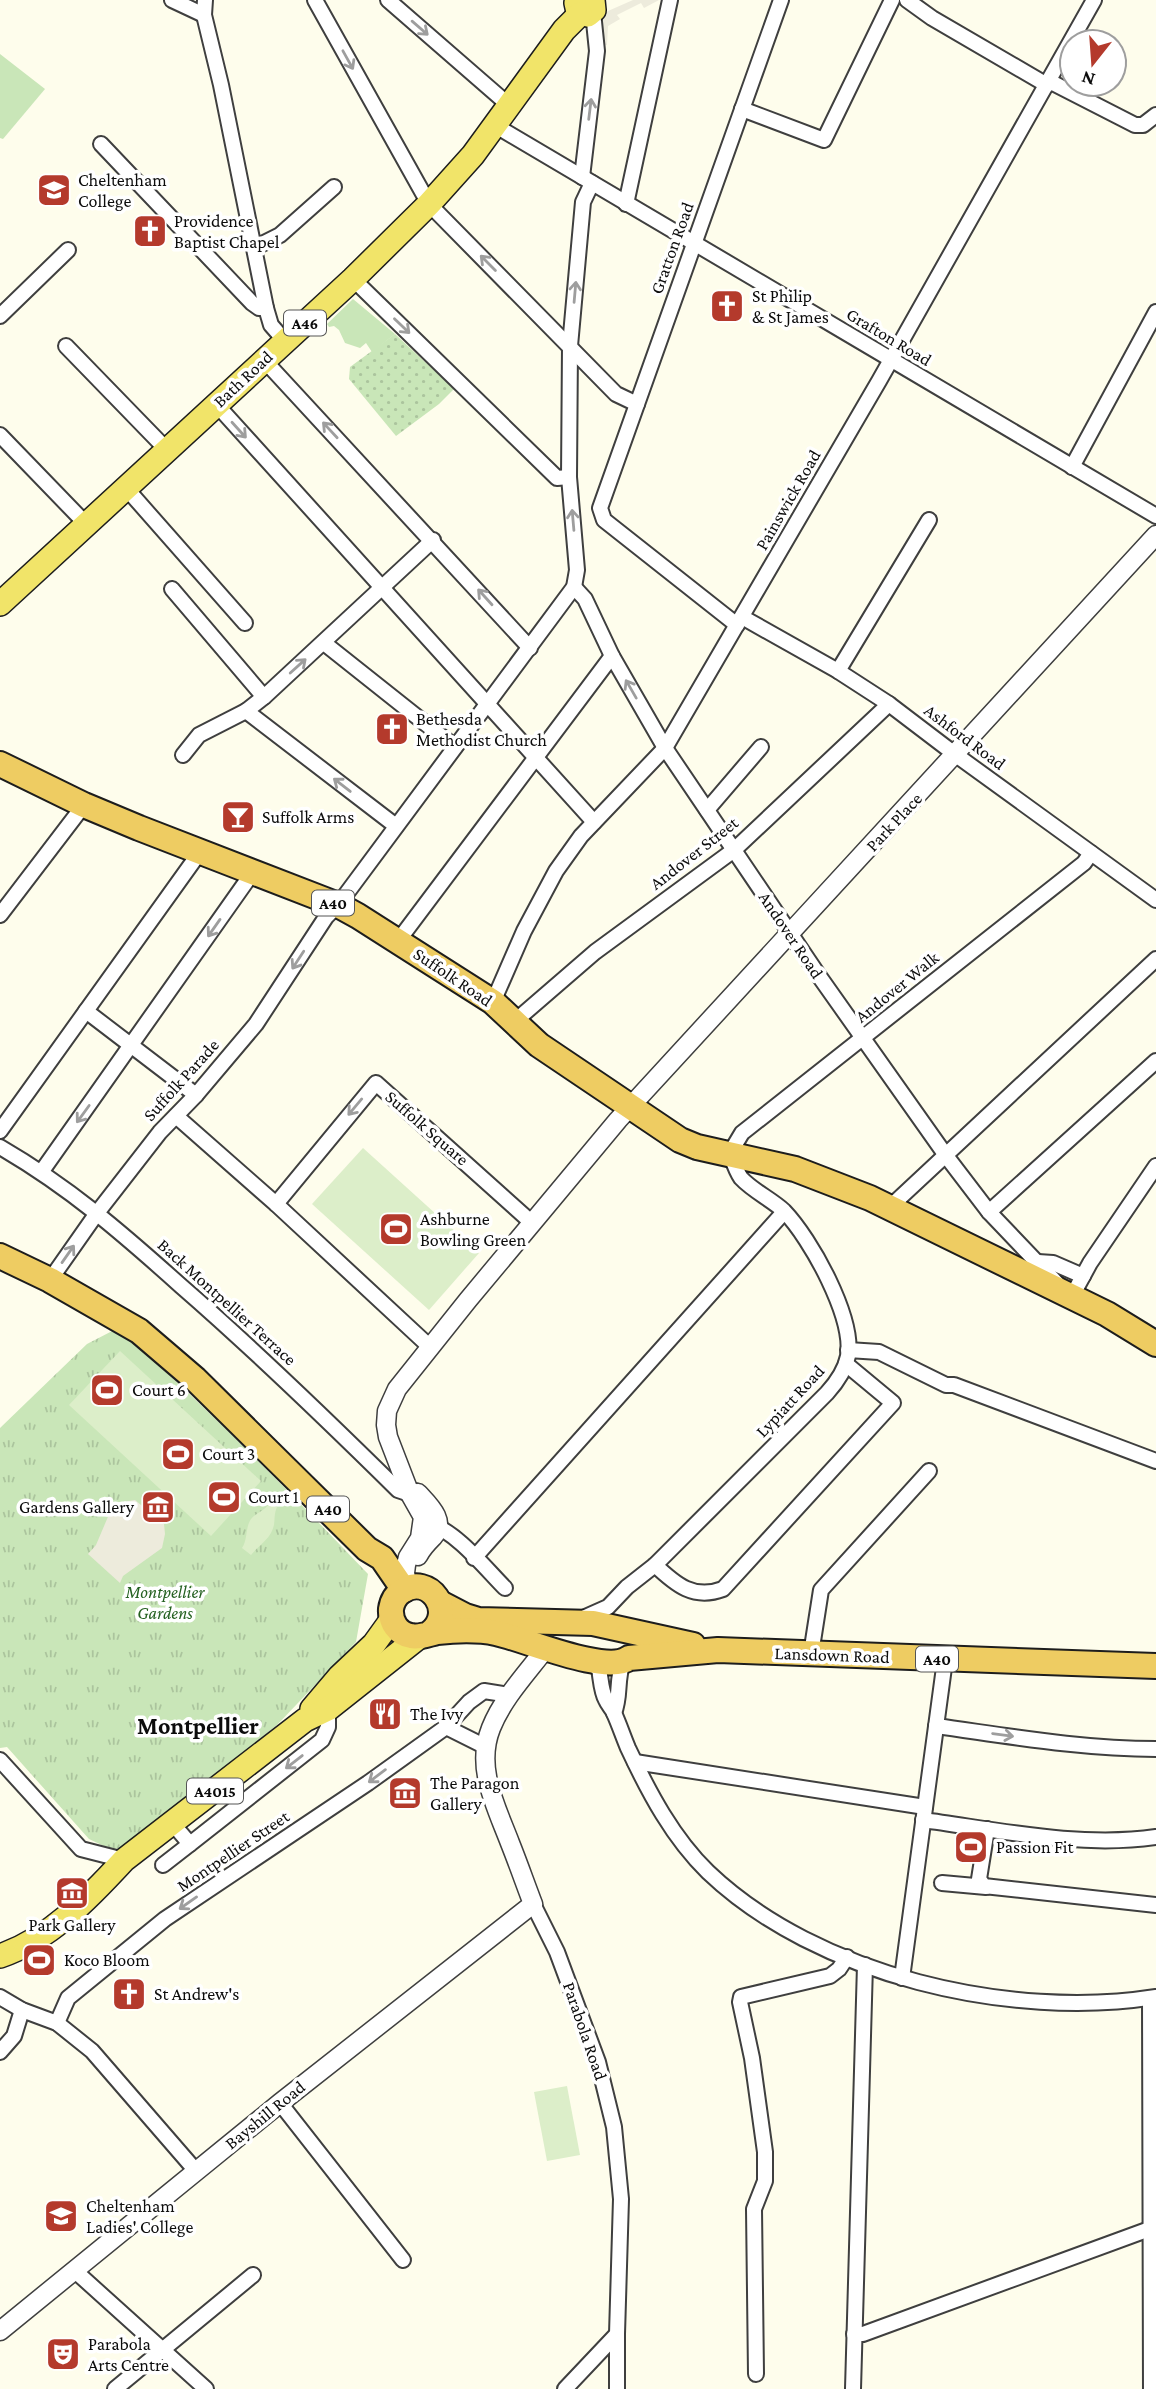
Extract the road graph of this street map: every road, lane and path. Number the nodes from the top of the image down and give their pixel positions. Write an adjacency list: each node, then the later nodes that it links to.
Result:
1 (172, 0): 10 (street)
2 (315, 0): 19 (street, one-way to 19)
3 (388, 0): 12 (street, one-way to 12)
4 (670, 0): 20 (street)
5 (781, 0): 13 (street, Gratton Road)
6 (892, 0): 13 (street)
7 (907, 0): 11 (street)
8 (1094, 0): 11 (street, Painswick Road)
9 (591, 5): 12 (main road, Bath Road / A46); 17 (street, one-way to 9)
10 (204, 7): 22 (street)
11 (1048, 83): 14 (street); 32 (street, Painswick Road)
12 (511, 107): 15 (main road, Bath Road / A46)
13 (742, 109): 21 (street, Gratton Road)
14 (1156, 115)
15 (496, 126): 17 (street, Grafton Road); 19 (main road, Bath Road / A46)
16 (100, 144): 25 (street)
17 (587, 180): 20 (street, Grafton Road); 30 (street, one-way to 17)
18 (334, 187): 22 (street)
19 (429, 204): 24 (main road, Bath Road / A46); 30 (street, one-way to 19)
20 (626, 204): 21 (street, Grafton Road)
21 (694, 244): 32 (street, Grafton Road); 34 (street, Gratton Road)
22 (254, 248): 25 (street)
23 (68, 250): 27 (street)
24 (353, 279): 28 (main road, Bath Road / A46); 38 (street, one-way to 38)
25 (266, 308): 28 (street)
26 (1156, 312): 37 (street)
27 (0, 316)
28 (285, 341): 31 (main road, Bath Road / A46)
29 (66, 346): 36 (street)
30 (570, 346): 34 (street); 38 (street)
31 (264, 360): 33 (main road, Bath Road / A46); 45 (street, one-way to 31)
32 (891, 361): 37 (street, Grafton Road); 50 (street, Painswick Road)
33 (216, 404): 36 (main road, Bath Road / A46); 46 (street, one-way to 46)
34 (637, 404): 40 (street, Gratton Road)
35 (0, 435): 43 (street)
36 (167, 450): 39 (main road, Bath Road / A46)
37 (1072, 467): 41 (street, Grafton Road)
38 (569, 477): 47 (street, one-way to 38)
39 (126, 488): 43 (main road, Bath Road / A46); 51 (street)
40 (600, 508): 50 (street, Ashford Road)
41 (1156, 516)
42 (929, 520): 55 (street)
43 (86, 524): 49 (main road, Bath Road / A46)
44 (1156, 535): 64 (street, Park Place)
45 (433, 540): 46 (street); 53 (street, one-way to 45)
46 (382, 587): 52 (street); 58 (street)
47 (574, 587): 53 (street, Suffolk Parade); 54 (street, Andover Road)
48 (172, 589): 56 (street)
49 (0, 604)
50 (739, 621): 55 (street, Ashford Road); 62 (street, Painswick Road)
51 (245, 623)
52 (324, 643): 56 (street, one-way to 52); 60 (street)
53 (530, 648): 58 (street, Suffolk Parade)
54 (612, 656): 62 (street, Andover Road, one-way to 54); 65 (street)
55 (838, 671): 57 (street, Ashford Road)
56 (264, 697): 59 (street)
57 (890, 704): 64 (street, Ashford Road); 71 (street, Andover Street)
58 (487, 705): 60 (street, Suffolk Parade); 65 (street)
59 (246, 710): 63 (street); 70 (street, one-way to 59)
60 (455, 747): 70 (street, Suffolk Parade)
61 (761, 747): 67 (street)
62 (665, 748): 67 (street, Andover Road); 69 (street, Painswick Road)
63 (183, 755)
64 (956, 755): 73 (street, Ashford Road); 78 (street, Park Place)
65 (536, 758): 69 (street); 79 (street)
66 (0, 764): 68 (highway, Suffolk Road / A40)
67 (707, 810): 71 (street, Andover Road)
68 (77, 814): 72 (highway, Suffolk Road / A40); 77 (street)
69 (594, 822): 81 (street, Painswick Road)
70 (396, 826): 76 (street, Suffolk Parade)
71 (734, 850): 78 (street, Andover Road); 83 (street, Andover Street)
72 (200, 852): 74 (highway, Suffolk Road / A40); 82 (street)
73 (1091, 853): 75 (street, Ashford Road); 84 (street, Andover Walk)
74 (253, 872): 76 (highway, Suffolk Road / A40); 85 (street, one-way to 85)
75 (1156, 900)
76 (338, 905): 79 (highway, Suffolk Road / A40); 87 (street, Suffolk Parade, one-way to 87)
77 (0, 915)
78 (791, 933): 84 (street, Andover Road); 88 (street, Park Place)
79 (398, 941): 81 (highway, Suffolk Road / A40)
80 (1156, 959): 93 (street)
81 (493, 1002): 83 (highway, Suffolk Road / A40)
82 (86, 1011): 85 (street); 90 (street)
83 (514, 1022): 88 (highway, Suffolk Road / A40)
84 (863, 1039): 92 (street, Andover Walk); 93 (street, Andover Road)
85 (133, 1046): 87 (street); 95 (street, one-way to 95)
86 (1156, 1061): 100 (street)
87 (196, 1095): 89 (street, Suffolk Parade)
88 (629, 1107): 92 (highway, Suffolk Road / A40); 102 (street)
89 (176, 1116): 97 (street); 101 (street, Suffolk Parade)
90 (0, 1131)
91 (0, 1147): 95 (street, Back Montpellier Terrace)
92 (730, 1153): 98 (highway, Suffolk Road / A40); 99 (street)
93 (947, 1157): 98 (street); 100 (street, Andover Road)
94 (1156, 1166): 96 (street)
95 (43, 1171): 101 (street, Back Montpellier Terrace)
96 (1150, 1186): 105 (street)
97 (276, 1204): 102 (street, Suffolk Square, one-way to 97); 109 (street)
98 (890, 1207): 107 (highway, Andover Road / A40)
99 (784, 1212): 110 (street); 117 (street)
100 (989, 1212): 104 (street, Andover Road)
101 (97, 1213): 106 (street, Suffolk Parade, one-way to 101); 113 (street, Back Montpellier Terrace)
102 (531, 1222): 109 (street)
103 (0, 1256): 106 (highway, A40)
104 (1038, 1262): 105 (street); 107 (street, Andover Road)
105 (1083, 1276): 107 (street)
106 (50, 1280): 115 (highway, A40)
107 (1071, 1298): 108 (highway, Andover Road / A40)
108 (1156, 1344)
109 (430, 1347): 113 (street)
110 (847, 1357): 111 (street); 118 (street, Lypiatt Road); 118 (street)
111 (1156, 1461)
112 (929, 1471): 129 (street)
113 (411, 1488): 114 (street)
114 (431, 1525): 116 (street); 117 (street); 120 (street)
115 (375, 1554): 116 (highway); 120 (highway, A40)
116 (408, 1557): 120 (street)
117 (474, 1558): 119 (street)
118 (655, 1565): 122 (street, Lypiatt Road)
119 (505, 1588)
120 (403, 1597): 121 (highway, A40); 125 (highway, A40); 137 (main road, A4015)
121 (440, 1603): 123 (highway, A40); 125 (highway)
122 (608, 1608): 123 (street, Lypiatt Road); 124 (street)
123 (567, 1624): 124 (highway, A40); 128 (highway)
124 (623, 1629): 127 (highway, Lansdown Road / A40); 130 (highway)
125 (424, 1635): 126 (highway, A40); 135 (main road, A4015)
126 (511, 1637): 128 (highway, A40); 133 (street)
127 (718, 1650): 129 (highway, Lansdown Road / A40); 130 (highway, Lansdown Road / A40)
128 (565, 1653): 130 (highway, A40); 133 (street, Parabola Road); 136 (street)
129 (811, 1654): 131 (highway, Lansdown Road / A40)
130 (626, 1660): 136 (street)
131 (945, 1660): 132 (highway, Lansdown Road / A40); 138 (street)
132 (1156, 1666)
133 (524, 1677): 134 (street, Parabola Road)
134 (510, 1695): 139 (street, Montpellier Street); 140 (street, Parabola Road)
135 (328, 1709): 137 (main road, A4015); 148 (street, one-way to 148)
136 (614, 1713): 143 (street)
137 (305, 1720): 145 (main road, A4015)
138 (936, 1726): 141 (street, one-way to 141); 144 (street)
139 (446, 1727): 140 (street); 162 (street, Montpellier Street, one-way to 162)
140 (486, 1747): 153 (street, Parabola Road)
141 (1156, 1749)
142 (0, 1760): 149 (street)
143 (635, 1762): 144 (street); 156 (street)
144 (924, 1814): 146 (street); 158 (street)
145 (173, 1824): 148 (street); 149 (main road, A4015)
146 (986, 1829): 147 (street); 152 (street)
147 (1156, 1837)
148 (190, 1844): 150 (street)
149 (124, 1860): 155 (main road, A4015)
150 (163, 1865)
151 (942, 1883): 152 (street)
152 (986, 1887): 154 (street)
153 (533, 1904): 164 (street, Bayshill Road); 171 (street, Parabola Road)
154 (1156, 1905)
155 (0, 1956)
156 (847, 1958): 157 (street); 174 (street)
157 (865, 1965): 158 (street); 172 (street)
158 (902, 1978): 160 (street)
159 (0, 1997): 161 (street)
160 (1153, 1998): 166 (street)
161 (22, 2010): 162 (street); 163 (street)
162 (57, 2022): 165 (street)
163 (0, 2052)
164 (280, 2103): 165 (street, Bayshill Road); 167 (street)
165 (196, 2171): 168 (street, Bayshill Road)
166 (1153, 2235): 172 (street); 180 (street)
167 (403, 2260)
168 (74, 2270): 170 (street, Bayshill Road); 173 (street)
169 (253, 2275): 173 (street)
170 (0, 2331)
171 (617, 2334): 177 (street); 178 (street, Parabola Road)
172 (854, 2334): 179 (street)
173 (164, 2350): 175 (street); 176 (street)
174 (755, 2374)
175 (116, 2389)
176 (206, 2389)
177 (565, 2389)
178 (617, 2389)
179 (853, 2389)
180 (1151, 2389)

